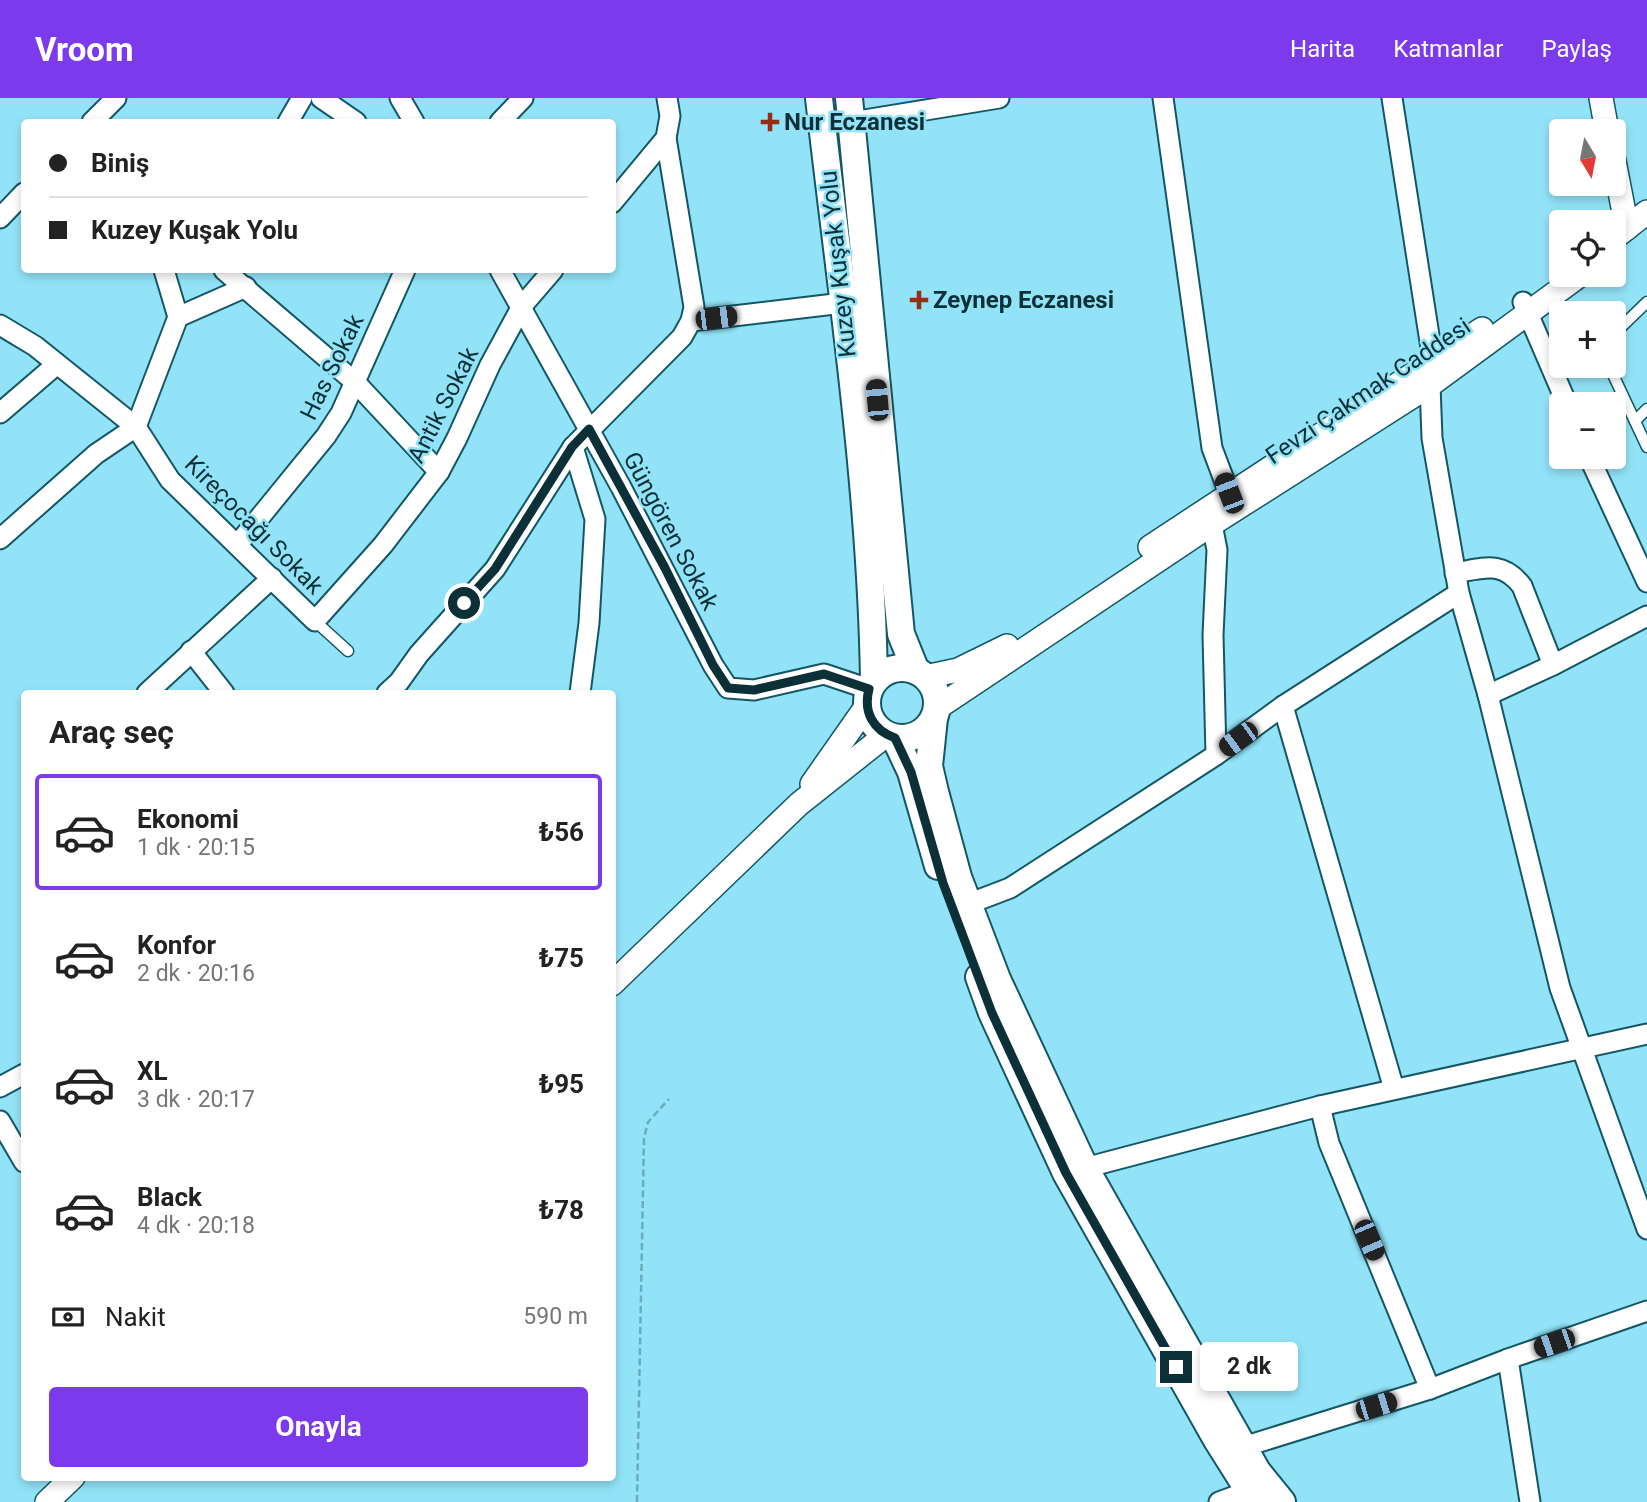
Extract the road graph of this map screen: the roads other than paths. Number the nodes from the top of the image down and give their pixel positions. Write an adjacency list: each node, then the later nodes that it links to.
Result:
1 (116, 98): 13 (street)
2 (302, 98): 14 (street)
3 (321, 98): 15 (street)
4 (400, 98): 16 (street)
5 (523, 98): 17 (street)
6 (667, 98): 19 (street)
7 (819, 98): 35 (main road, Kuzey Kuşak Yolu)
8 (999, 98): 12 (street)
9 (1163, 98): 57 (street)
10 (1392, 98): 42 (street)
11 (1601, 98): 18 (street)
12 (851, 110): 70 (main road, Kuzey Kuşak Yolu)
13 (95, 119)
14 (290, 119)
15 (352, 119)
16 (412, 119)
17 (503, 119)
18 (1605, 119)
19 (666, 138): 22 (street); 39 (street)
20 (21, 195): 24 (street)
21 (1622, 196): 25 (street)
22 (616, 198)
23 (1647, 212): 25 (street)
24 (0, 218)
25 (1629, 230)
26 (165, 273): 38 (street)
27 (228, 273): 31 (street)
28 (404, 273): 45 (street, Has Sokak)
29 (502, 273): 36 (street, Güngören Sokak)
30 (550, 273): 36 (street, Antik Sokak)
31 (246, 287): 38 (street); 45 (street)
32 (1549, 287): 37 (street)
33 (1560, 287): 37 (street, Fevzi Çakmak Caddesi)
34 (1647, 302): 40 (lane)
35 (843, 303): 39 (street); 75 (main road, Kuzey Kuşak Yolu)
36 (522, 306): 52 (street, Güngören Sokak); 56 (street, Antik Sokak)
37 (1526, 307): 42 (street); 46 (street, Fevzi Çakmak Caddesi); 47 (street)
38 (178, 317): 51 (street)
39 (691, 321): 52 (street)
40 (1626, 322)
41 (0, 325): 43 (street, Kireçocağı Sokak)
42 (1433, 361): 46 (street); 57 (street)
43 (57, 364): 49 (street); 51 (street, Kireçocağı Sokak)
44 (1615, 378): 50 (lane)
45 (356, 383): 56 (street); 60 (street, Has Sokak)
46 (1430, 385): 58 (street, Fevzi Çakmak Caddesi); 61 (street)
47 (1562, 392)
48 (1647, 409): 50 (lane)
49 (0, 413)
50 (1635, 421): 54 (lane)
51 (136, 427): 59 (street); 60 (street, Kireçocağı Sokak)
52 (589, 429): 53 (street); 75 (street, Güngören Sokak)
53 (572, 447): 73 (street); 74 (street)
54 (1647, 447)
55 (1595, 469): 63 (street)
56 (439, 472): 66 (street, Antik Sokak)
57 (1229, 493): 70 (street)
58 (1212, 524): 78 (street, Fevzi Çakmak Caddesi); 80 (street)
59 (0, 539)
60 (238, 544): 62 (street, Kireçocağı Sokak)
61 (1455, 573): 64 (street); 69 (street)
62 (272, 578): 66 (street, Kireçocağı Sokak); 67 (street)
63 (1647, 582)
64 (1458, 593): 76 (street); 77 (street)
65 (1647, 616): 69 (street)
66 (315, 621): 68 (lane, Kireçocağı Sokak)
67 (191, 651): 71 (street); 72 (street)
68 (348, 651)
69 (1553, 665): 76 (street)
70 (920, 674): 75 (main road); 78 (main road)
71 (150, 690)
72 (222, 690)
73 (390, 690)
74 (580, 690)
75 (870, 693): 79 (main road); 81 (street)
76 (1488, 695): 85 (street)
77 (1283, 706): 80 (street); 88 (street)
78 (935, 713): 79 (main road); 82 (main road)
79 (890, 737): 81 (street); 92 (main road)
80 (1216, 755): 82 (street)
81 (799, 804): 83 (street)
82 (968, 904): 92 (main road)
83 (616, 980)
84 (1647, 1034): 85 (street)
85 (1582, 1049): 88 (street); 93 (street)
86 (21, 1076): 87 (street)
87 (0, 1087)
88 (1394, 1089): 89 (street)
89 (1321, 1106): 92 (street); 96 (street)
90 (0, 1121): 91 (street)
91 (21, 1158)
92 (1075, 1170): 97 (main road); 99 (main road)
93 (1647, 1228)
94 (1647, 1311): 95 (street)
95 (1508, 1359): 96 (street); 103 (street)
96 (1430, 1389): 97 (street)
97 (1243, 1447): 102 (main road)
98 (69, 1481): 100 (street)
99 (1252, 1496): 101 (street)
100 (47, 1502)
101 (1219, 1502)
102 (1282, 1502)
103 (1530, 1502)

